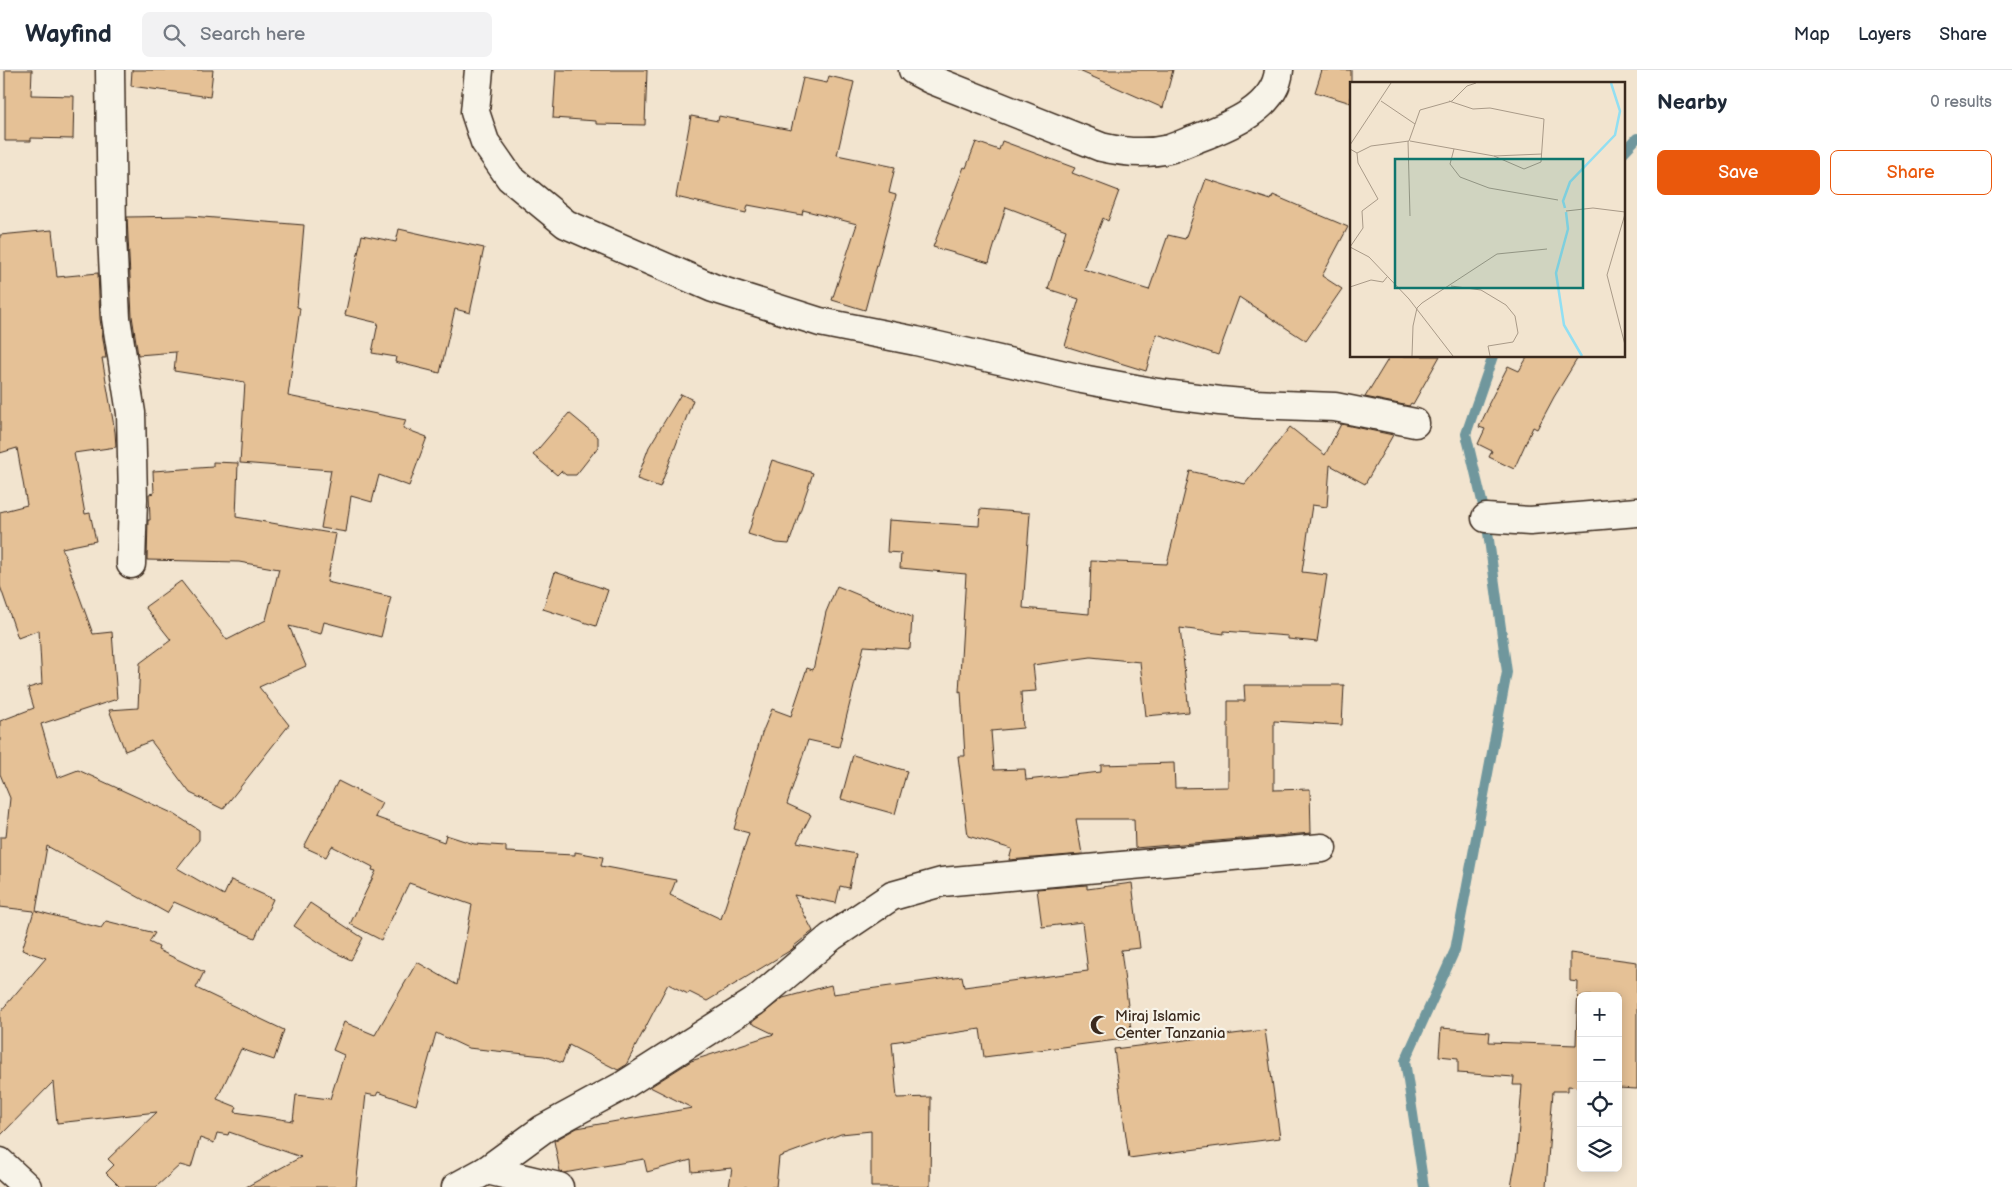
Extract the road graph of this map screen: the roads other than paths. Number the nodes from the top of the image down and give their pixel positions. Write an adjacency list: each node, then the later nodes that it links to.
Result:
1 (110, 70): 8 (street)
2 (479, 70): 5 (street)
3 (913, 70): 4 (street)
4 (1279, 70)
5 (1415, 423)
6 (1637, 512): 7 (street)
7 (1486, 518)
8 (131, 564)
9 (1322, 848): 11 (street)
10 (0, 1162): 12 (street)
11 (487, 1170): 13 (street); 14 (street)
12 (27, 1187)
13 (456, 1187)
14 (559, 1187)

